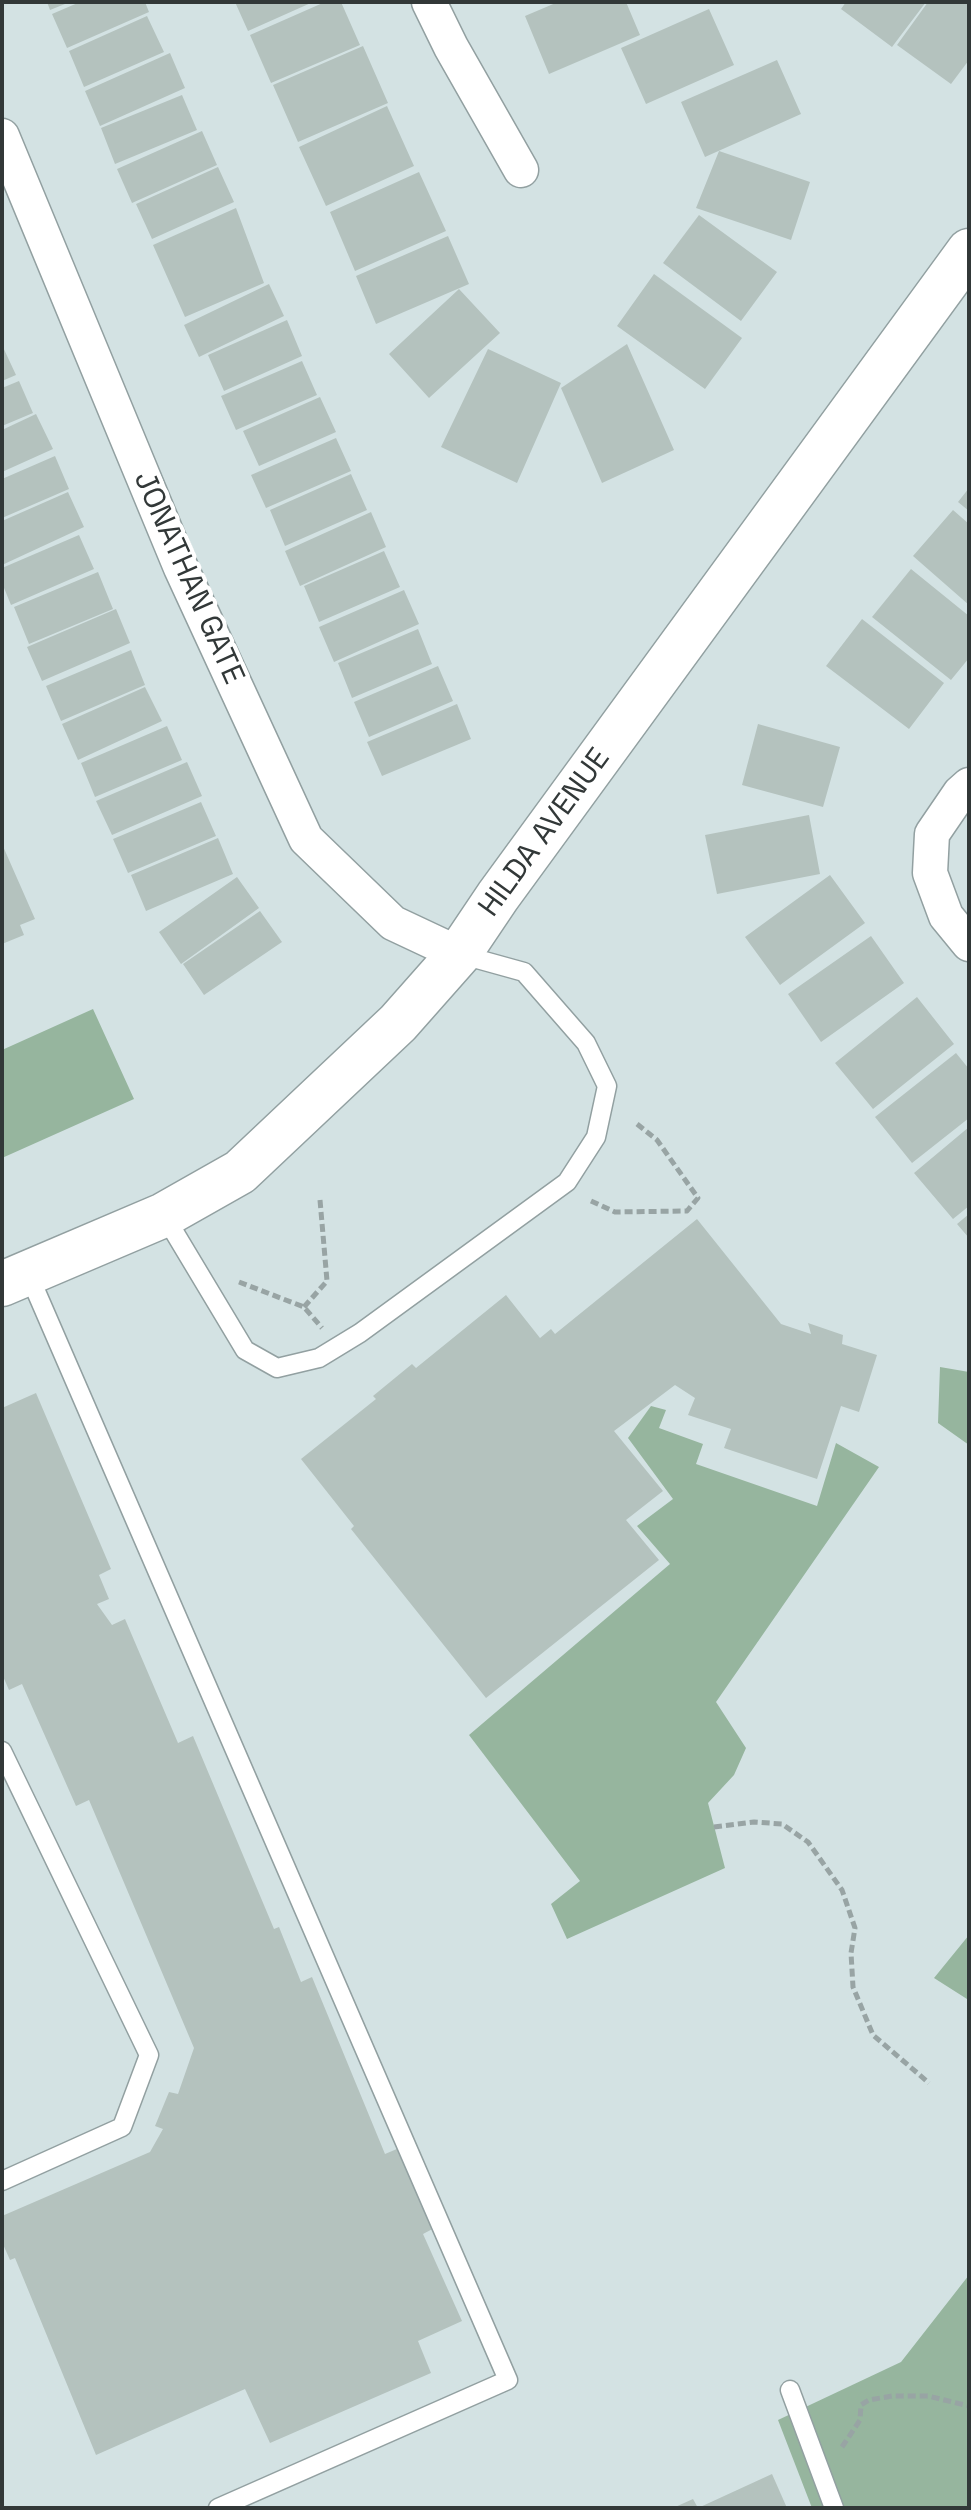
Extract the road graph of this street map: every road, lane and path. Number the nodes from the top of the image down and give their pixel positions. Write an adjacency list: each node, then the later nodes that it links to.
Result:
1 (429, 2): 3 (street)
2 (2, 136): 7 (street, JONATHAN GATE)
3 (521, 170)
4 (969, 251): 7 (street, HILDA AVENUE)
5 (969, 785): 6 (street)
6 (969, 944)
7 (459, 954): 11 (street, HILDA AVENUE); 15 (lane)
8 (637, 1124): 10 (path)
9 (320, 1200): 14 (path)
10 (591, 1201)
11 (164, 1215): 13 (street, HILDA AVENUE); 15 (lane)
12 (234, 1273): 14 (path)
13 (15, 1278): 23 (lane)
14 (304, 1307): 15 (path)
15 (339, 1346)
16 (2, 1751): 19 (lane)
17 (714, 1827): 18 (path)
18 (929, 2083)
19 (2, 2181)
20 (790, 2390): 22 (lane)
21 (969, 2406): 22 (path)
22 (827, 2488): 24 (lane)
23 (218, 2508)
24 (834, 2508)

